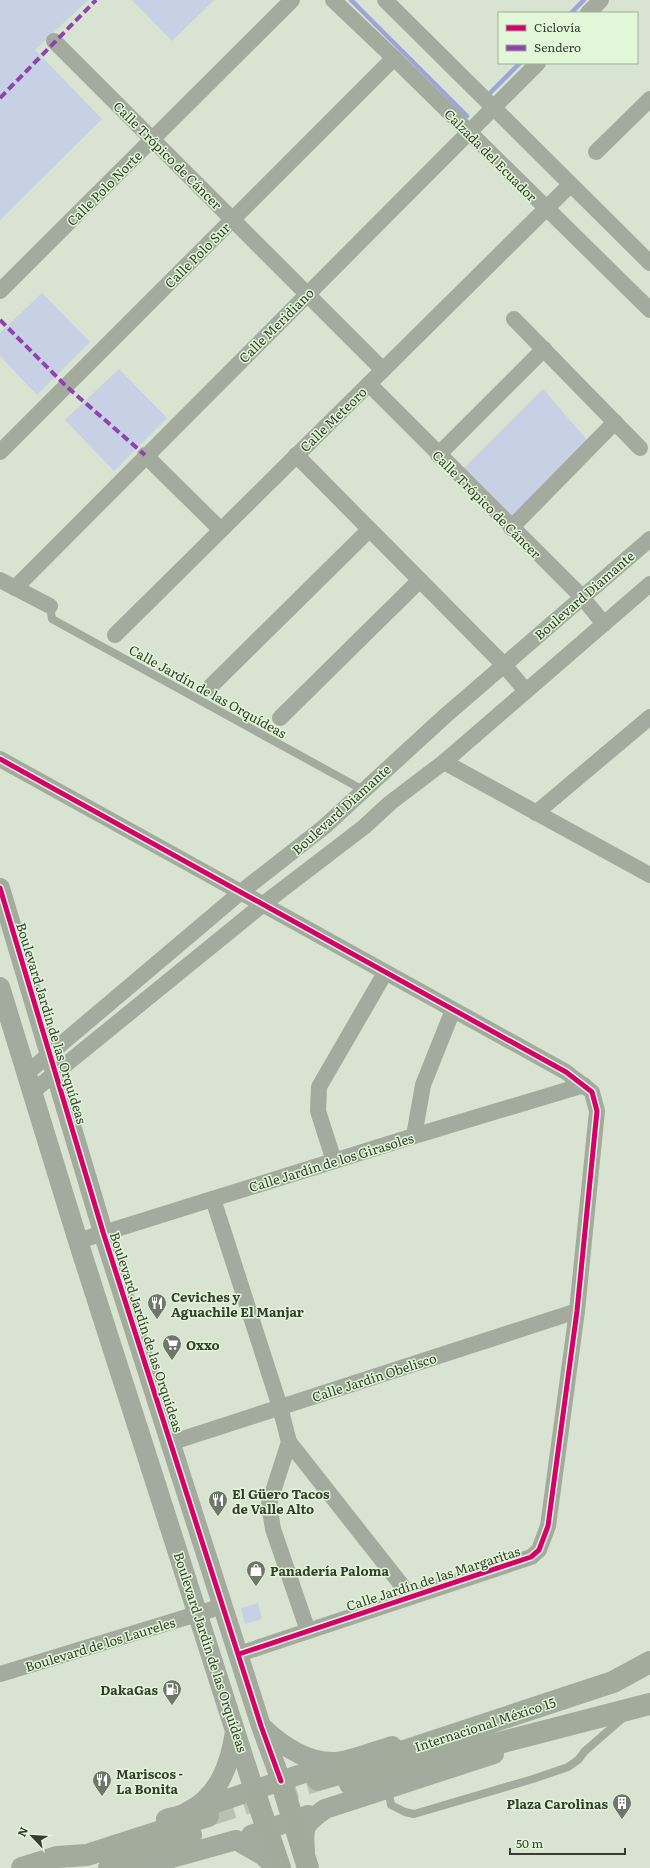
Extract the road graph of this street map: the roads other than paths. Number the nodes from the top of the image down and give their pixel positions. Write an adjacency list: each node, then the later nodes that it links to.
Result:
1 (292, 0): 12 (street, Calle Polo Norte)
2 (333, 0): 7 (street, Calzada del Ecuador)
3 (386, 0): 10 (street)
4 (601, 0): 5 (street)
5 (589, 12)
6 (54, 41): 12 (street, Calle Trópico de Cáncer)
7 (394, 58): 11 (street, Calzada del Ecuador); 16 (street, Calle Polo Sur)
8 (537, 64): 10 (street, Calle Meridiano)
9 (650, 99): 13 (street)
10 (494, 107): 11 (street, Calle Meridiano); 14 (street)
11 (468, 133): 15 (street, Calzada del Ecuador); 19 (street, Calle Meridiano)
12 (152, 140): 16 (street, Calle Trópico de Cáncer); 18 (street, Calle Polo Norte)
13 (596, 152)
14 (570, 185): 15 (street, Calle Meteoro); 17 (street)
15 (546, 209): 20 (street, Calzada del Ecuador); 23 (street, Calle Meteoro)
16 (233, 220): 19 (street, Calle Trópico de Cáncer); 27 (street, Calle Polo Sur)
17 (650, 264)
18 (0, 291)
19 (307, 294): 23 (street, Calle Trópico de Cáncer); 30 (street, Calle Meridiano)
20 (650, 310)
21 (514, 319): 22 (street)
22 (544, 349): 25 (street); 29 (street)
23 (383, 370): 24 (street, Calle Meteoro)
24 (369, 384): 28 (street, Calle Meteoro); 29 (street, Calle Trópico de Cáncer)
25 (615, 422): 26 (street); 31 (street)
26 (640, 448)
27 (0, 452)
28 (296, 455): 32 (street); 33 (street, Calle Meteoro)
29 (438, 455): 31 (street, Calle Trópico de Cáncer)
30 (145, 456): 32 (street); 38 (street, Calle Meridiano)
31 (511, 528): 39 (street, Calle Trópico de Cáncer)
32 (221, 530): 42 (street)
33 (368, 530): 36 (street, Calle Meteoro); 44 (street)
34 (650, 539): 39 (street, Boulevard Diamante)
35 (0, 580): 38 (street)
36 (420, 580): 43 (street, Calle Meteoro); 47 (street)
37 (650, 584): 41 (street, Boulevard Diamante)
38 (15, 588): 40 (street)
39 (582, 597): 41 (street, Calle Trópico de Cáncer); 43 (street, Boulevard Diamante)
40 (50, 606): 50 (lane, Calle Jardín de las Orquídeas)
41 (604, 624): 45 (street, Boulevard Diamante)
42 (115, 635)
43 (504, 665): 45 (street, Calle Meteoro); 50 (street, Boulevard Diamante)
44 (209, 688)
45 (526, 691): 49 (street, Boulevard Diamante)
46 (650, 717): 51 (street)
47 (280, 718)
48 (0, 759): 54 (street, Calle Jardín de las Margaritas)
49 (444, 762): 51 (street); 55 (street, Boulevard Diamante)
50 (363, 790): 54 (street, Boulevard Diamante)
51 (536, 813): 52 (street)
52 (648, 870)
53 (0, 888): 59 (street, Boulevard Jardín de las Orquídeas)
54 (241, 892): 55 (street, Calle Jardín de las Margaritas); 59 (street, Boulevard Diamante)
55 (262, 905): 56 (street, Calle Jardín de las Margaritas); 60 (street, Boulevard Diamante)
56 (385, 973): 58 (street, Calle Jardín de las Margaritas); 64 (street)
57 (0, 987): 61 (street, Boulevard Jardín de las Orquídeas)
58 (453, 1010): 62 (street, Calle Jardín de las Margaritas); 63 (street)
59 (49, 1053): 60 (street, Boulevard Jardín de las Orquídeas); 61 (street, Boulevard Diamante)
60 (54, 1073): 61 (street, Boulevard Diamante); 66 (street, Boulevard Jardín de las Orquídeas)
61 (29, 1082): 67 (street, Boulevard Jardín de las Orquídeas)
62 (584, 1085): 63 (street, Calle Jardín de los Girasoles); 68 (street, Calle Jardín de las Margaritas)
63 (414, 1136): 64 (street, Calle Jardín de los Girasoles)
64 (334, 1161): 65 (street, Calle Jardín de los Girasoles)
65 (212, 1199): 66 (street, Calle Jardín de los Girasoles); 69 (street)
66 (104, 1232): 67 (street, Calle Jardín de los Girasoles); 71 (street, Boulevard Jardín de las Orquídeas)
67 (78, 1241): 74 (street, Boulevard Jardín de las Orquídeas)
68 (577, 1310): 69 (street, Calle Jardín Obelisco); 72 (street, Calle Jardín de las Margaritas)
69 (280, 1407): 70 (street); 71 (street, Calle Jardín Obelisco)
70 (289, 1442): 72 (street); 75 (street)
71 (170, 1443): 73 (street, Boulevard Jardín de las Orquídeas)
72 (411, 1597): 75 (street, Calle Jardín de las Margaritas)
73 (223, 1606): 74 (street, Boulevard de los Laureles); 76 (street, Boulevard Jardín de las Orquídeas)
74 (199, 1614): 78 (street, Boulevard de los Laureles); 82 (street, Boulevard Jardín de las Orquídeas)
75 (308, 1631): 76 (street, Calle Jardín de las Margaritas)
76 (239, 1654): 81 (street, Boulevard Jardín de las Orquídeas)
77 (650, 1662): 79 (main road, Internacional México 15)
78 (0, 1674)
79 (603, 1686): 83 (street); 87 (main road, Internacional México 15)
80 (641, 1706): 85 (street); 85 (lane); 87 (main road, Internacional México 15)
81 (262, 1726): 83 (street); 84 (street, Boulevard Jardín de las Orquídeas)
82 (235, 1728): 86 (street, Boulevard Jardín de las Orquídeas); 88 (street)
83 (336, 1762): 84 (street)
84 (281, 1781): 86 (street); 89 (main road)
85 (388, 1789): 87 (street)
86 (254, 1790): 88 (street); 90 (main road)
87 (321, 1794): 89 (street); 92 (street)
88 (203, 1819): 93 (main road); 94 (main road)
89 (294, 1820): 90 (street); 92 (main road)
90 (268, 1830): 91 (street); 96 (main road)
91 (236, 1840): 95 (street); 96 (street)
92 (307, 1864)
93 (22, 1868)
94 (109, 1868)
95 (136, 1868)
96 (279, 1868)

